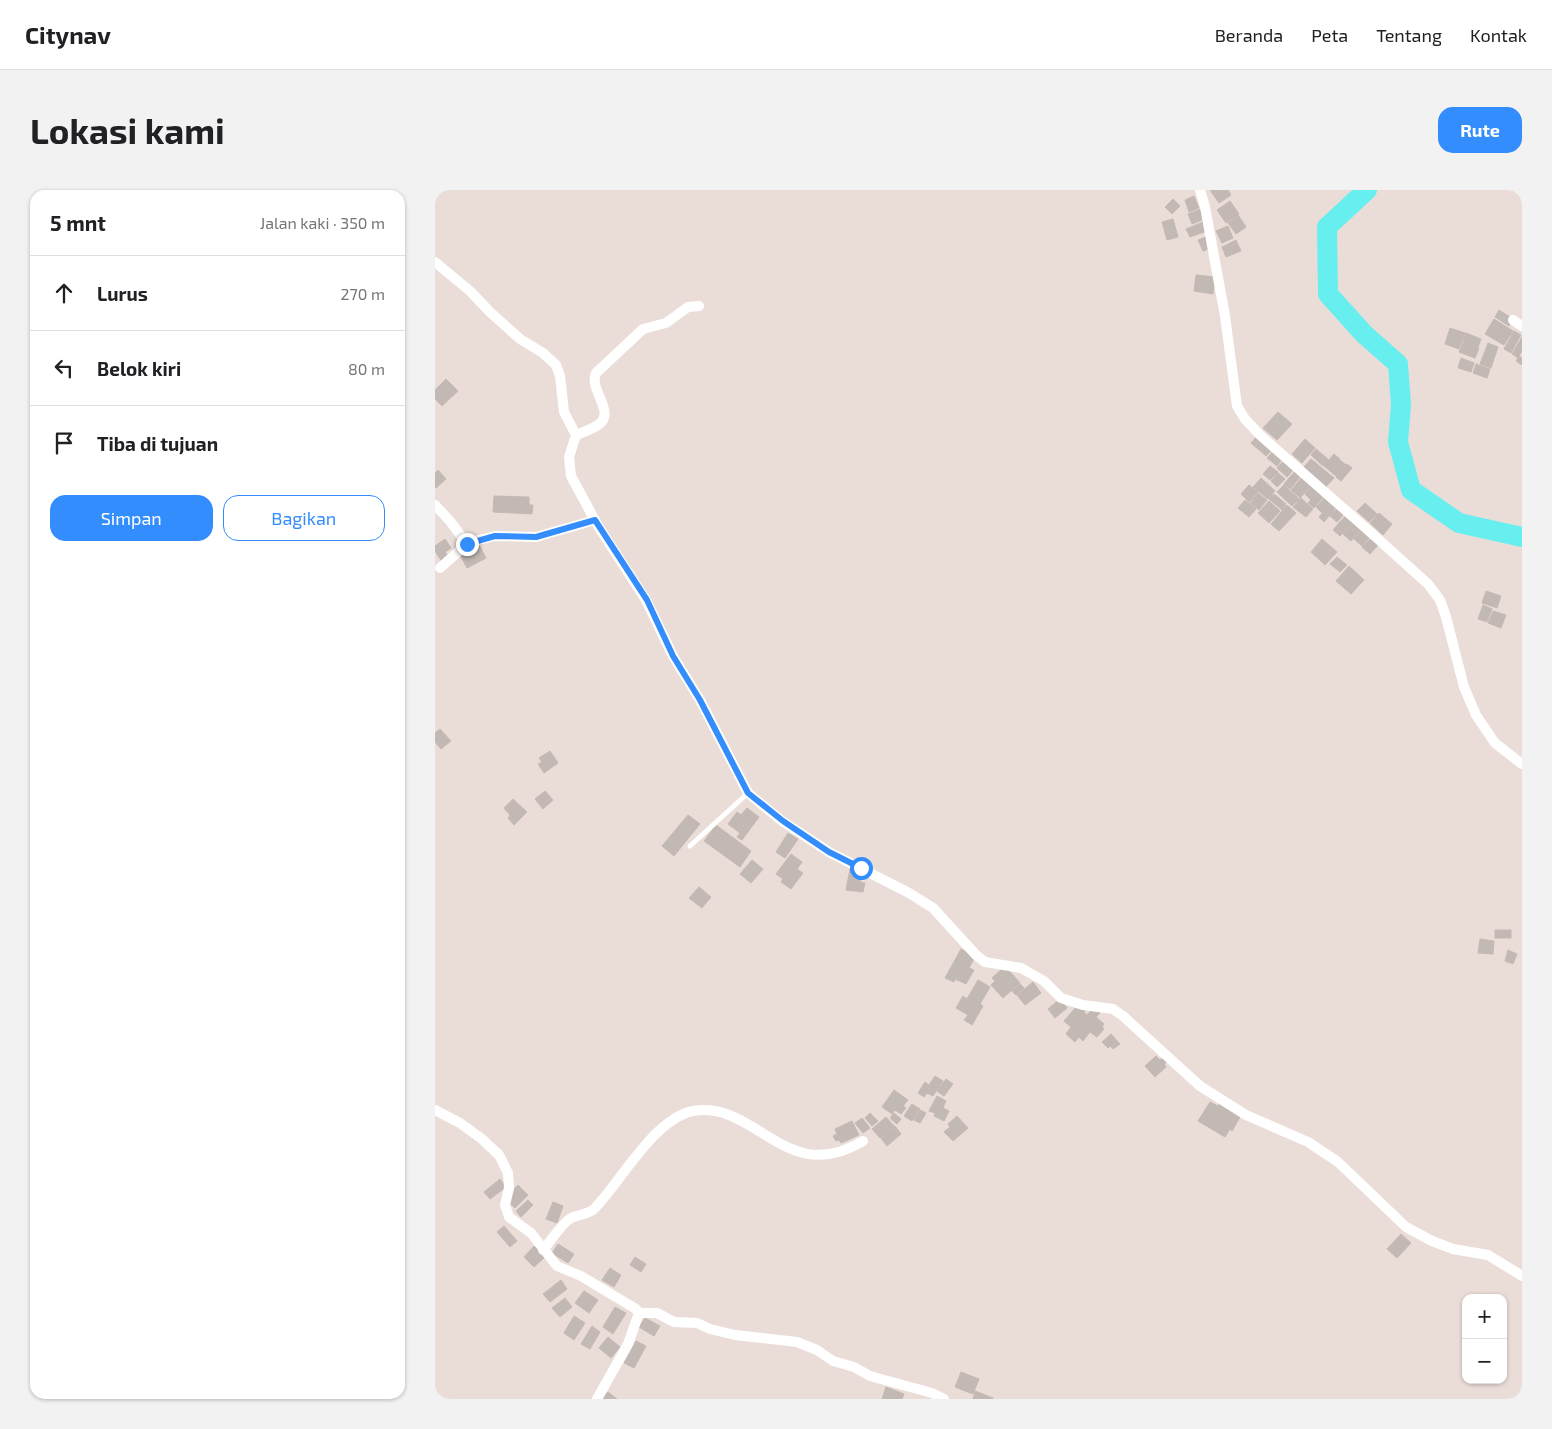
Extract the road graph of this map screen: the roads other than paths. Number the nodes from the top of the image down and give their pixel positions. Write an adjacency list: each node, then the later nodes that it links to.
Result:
1 (1200, 190): 9 (street)
2 (435, 262): 4 (street)
3 (699, 306): 4 (street)
4 (577, 435): 6 (street)
5 (435, 505): 7 (street)
6 (595, 520): 7 (street); 10 (street)
7 (467, 544): 8 (street)
8 (440, 568)
9 (1522, 764)
10 (748, 793): 11 (lane); 15 (street)
11 (690, 846)
12 (435, 1110): 14 (street)
13 (863, 1141): 14 (street)
14 (543, 1250): 16 (street)
15 (1522, 1276)
16 (639, 1313): 17 (street); 18 (street)
17 (597, 1399)
18 (944, 1399)

